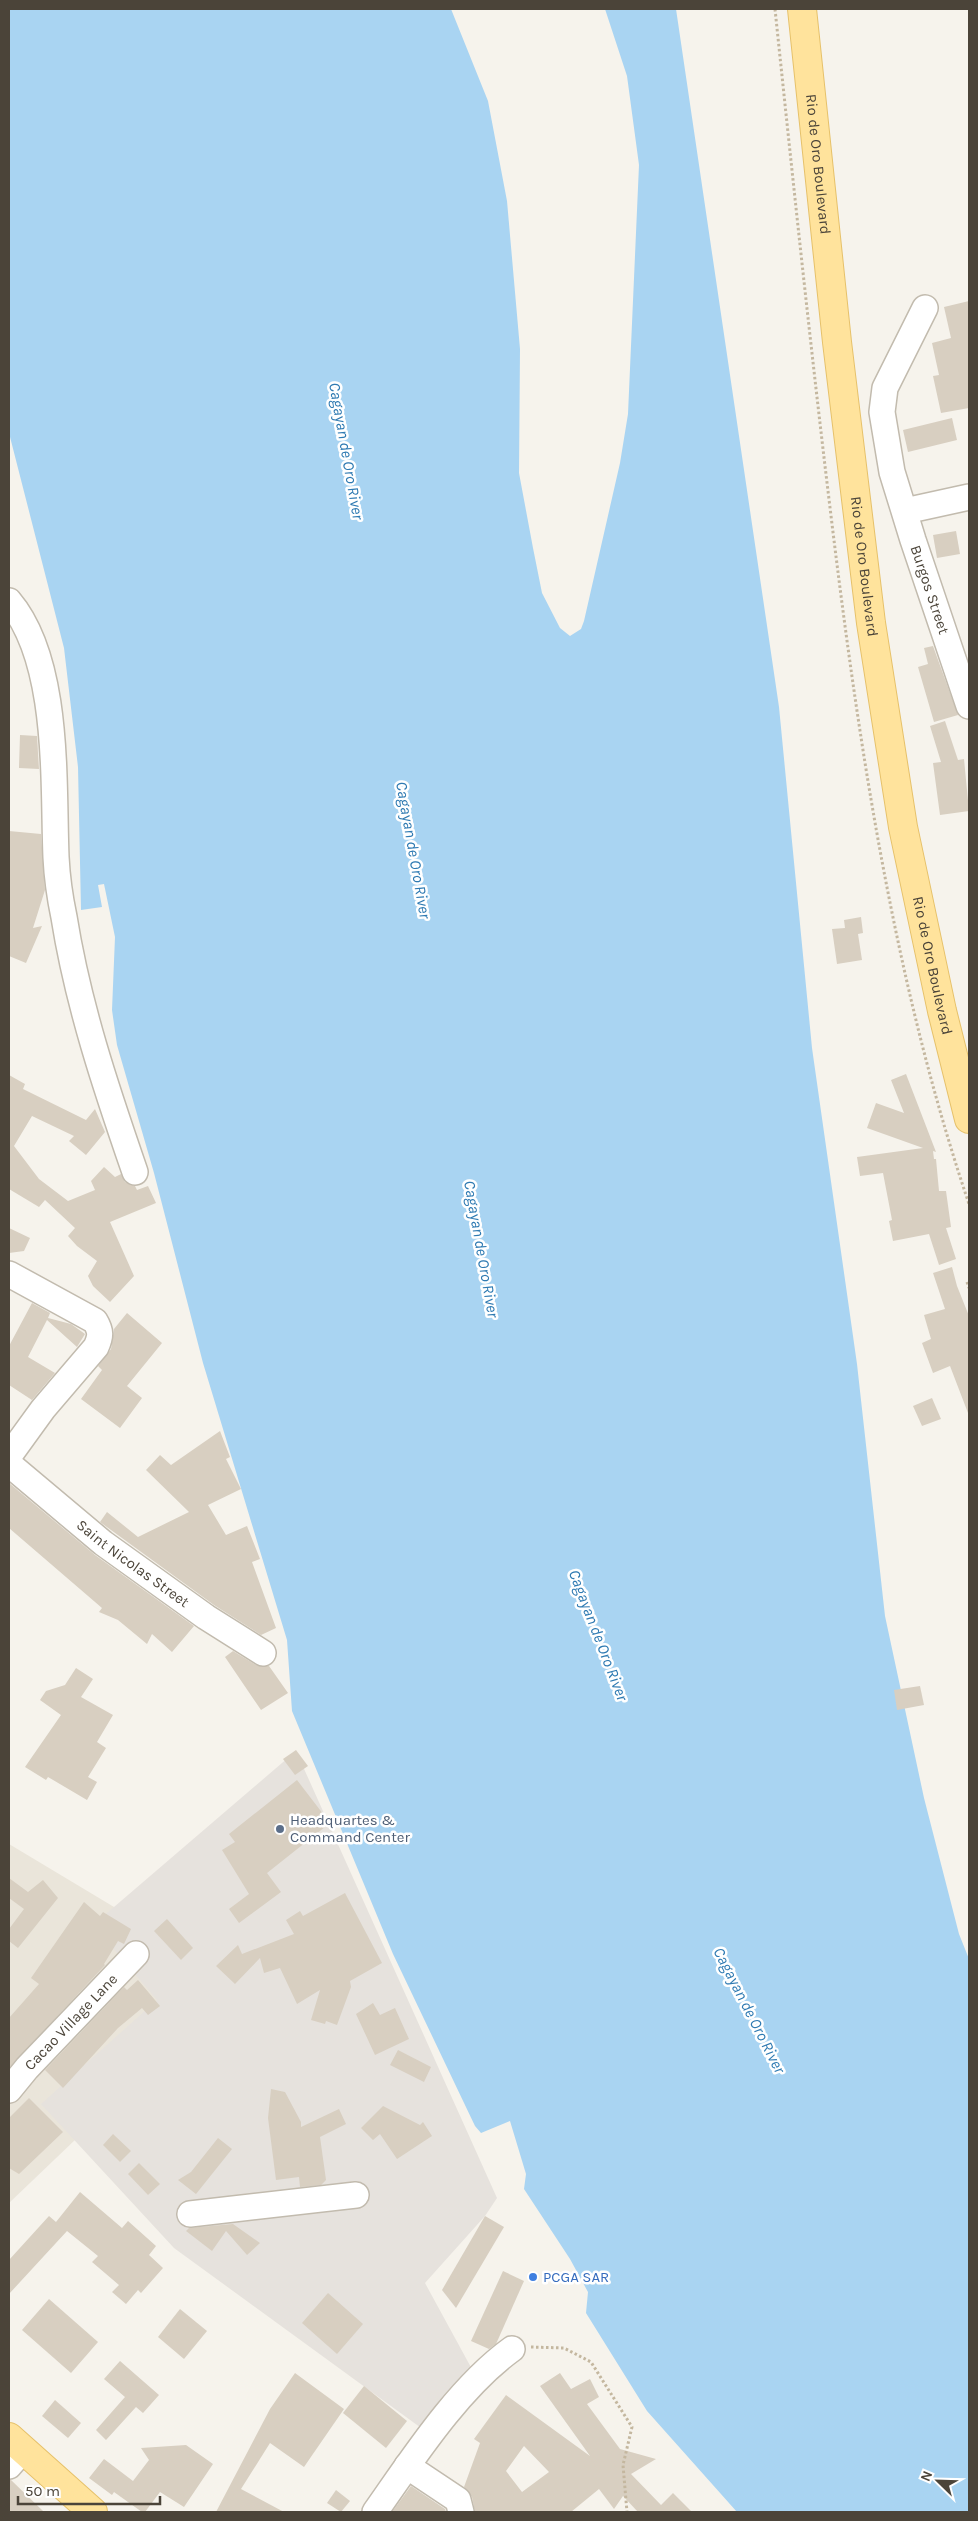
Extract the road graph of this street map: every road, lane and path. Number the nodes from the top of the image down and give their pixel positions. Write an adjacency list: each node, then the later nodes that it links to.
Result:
1 (802, 9): 7 (main road, Rio de Oro Boulevard)
2 (925, 308): 4 (street, Burgos Street)
3 (969, 497): 4 (street)
4 (905, 512): 6 (street, Burgos Street)
5 (9, 601): 8 (street)
6 (969, 706)
7 (969, 1119)
8 (136, 1172)
9 (9, 1274): 12 (street)
10 (967, 1282): 11 (path)
11 (969, 1288)
12 (9, 1456)
13 (9, 1464): 14 (street, Saint Nicolas Street)
14 (263, 1653)
15 (136, 1954): 16 (street, Cacao Village Lane)
16 (9, 2090)
17 (356, 2194): 18 (street)
18 (190, 2214)
19 (512, 2349): 21 (street); 25 (path)
20 (14, 2451): 22 (main road)
21 (407, 2466): 23 (street); 24 (street)
22 (93, 2512)
23 (375, 2512)
24 (460, 2512)
25 (627, 2512)

